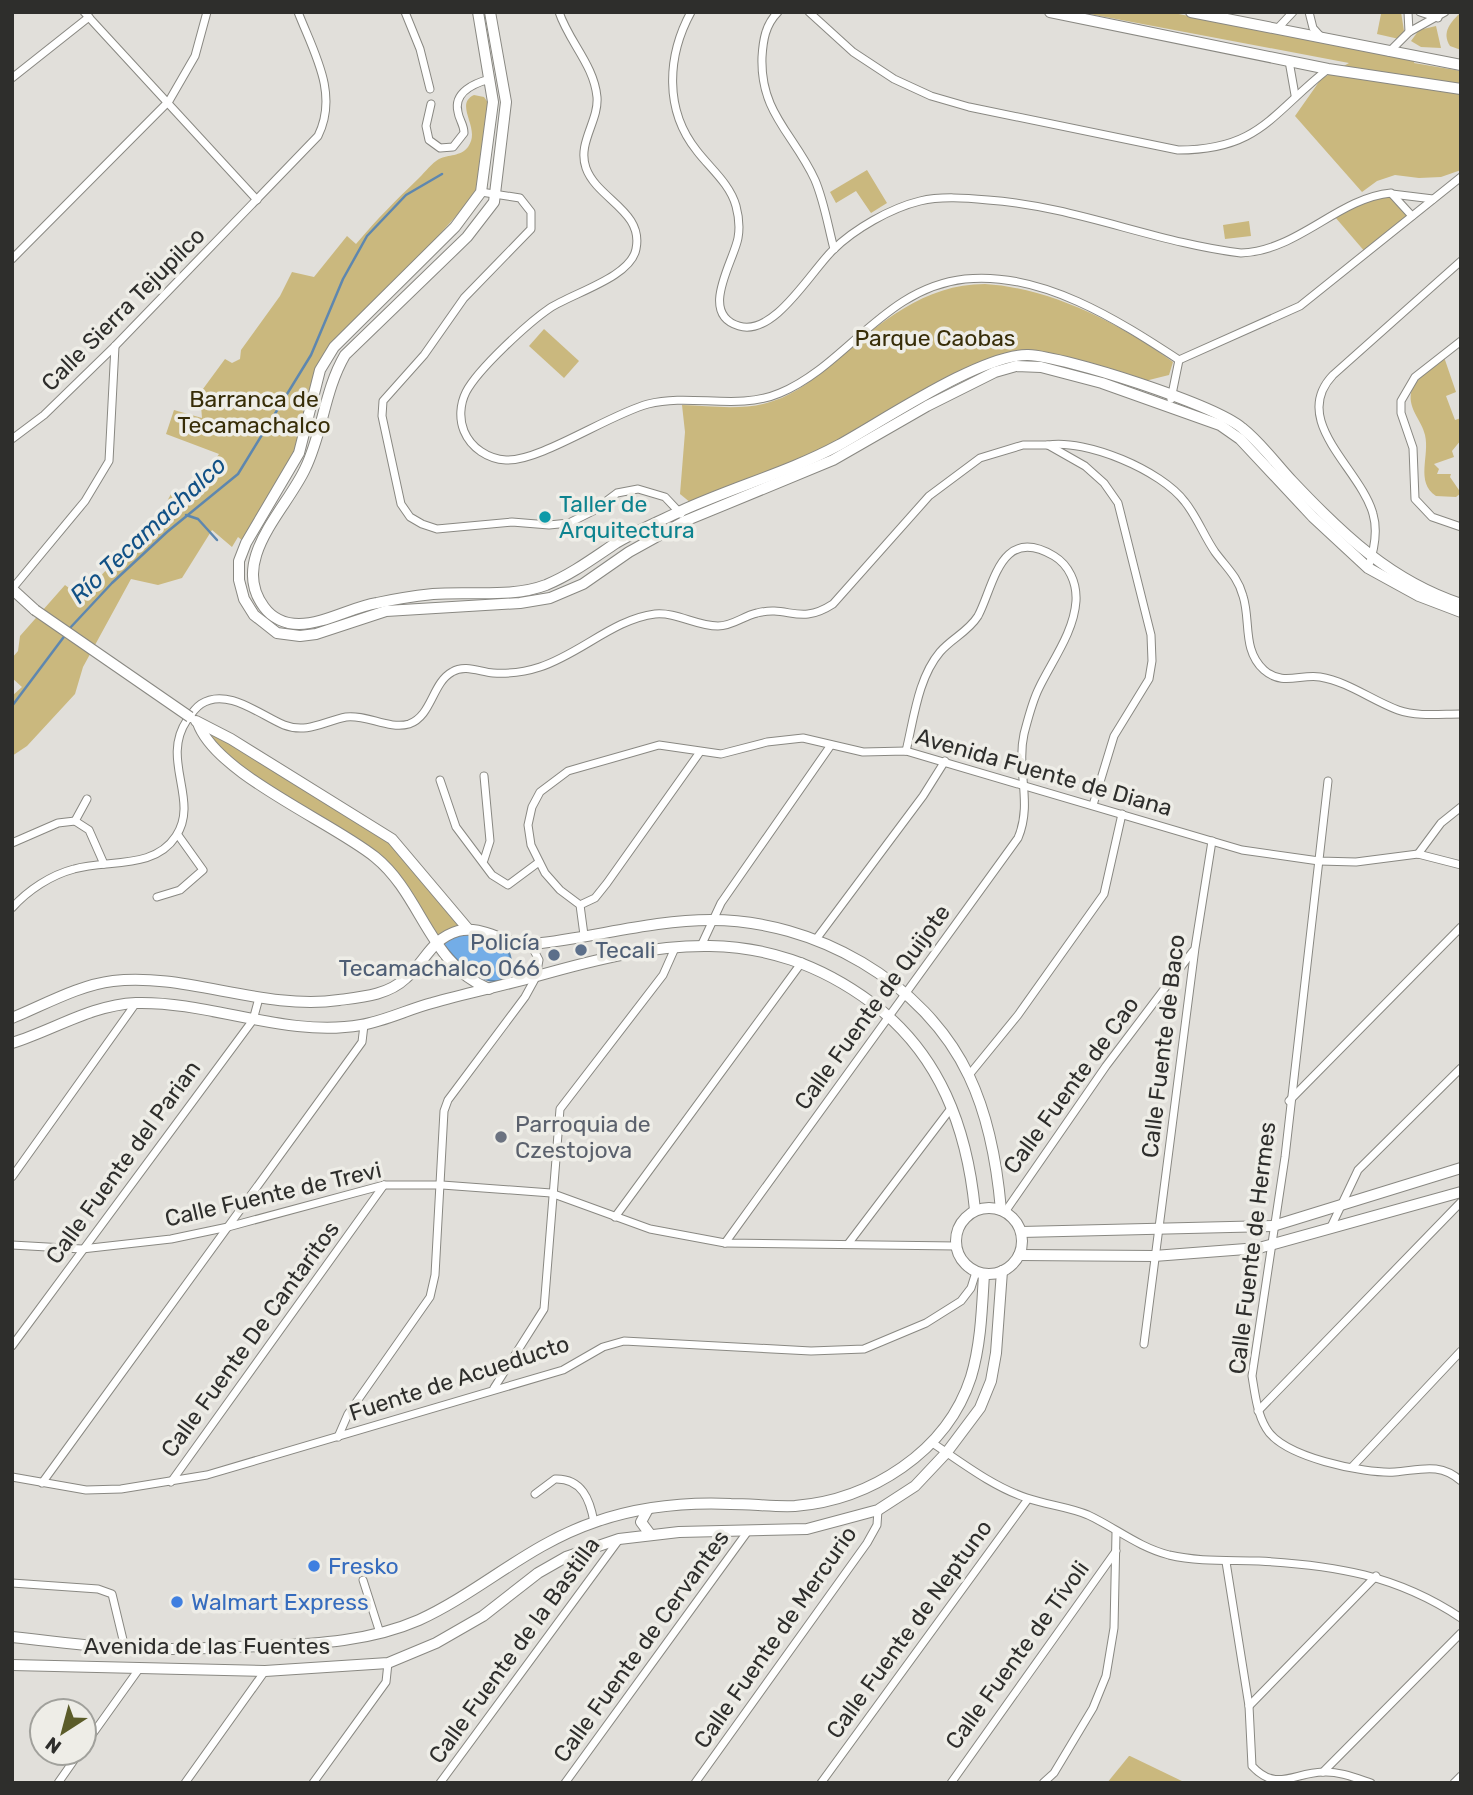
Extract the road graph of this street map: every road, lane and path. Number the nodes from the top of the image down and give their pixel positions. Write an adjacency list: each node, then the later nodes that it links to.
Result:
1 (207, 12): 31 (street)
2 (298, 12): 38 (street, Calle Sierra Tejupilco)
3 (405, 12): 28 (street)
4 (478, 12): 27 (main road)
5 (490, 12): 36 (main road)
6 (559, 12): 45 (street)
7 (691, 12): 40 (street)
8 (778, 12): 40 (street)
9 (808, 12): 30 (street)
10 (1050, 12): 23 (main road)
11 (1191, 12): 16 (main road)
12 (1293, 12): 19 (street)
13 (1309, 12): 21 (street)
14 (1408, 12): 20 (street)
15 (1420, 12): 18 (street)
16 (1207, 14): 19 (main road)
17 (86, 15): 26 (street); 31 (street)
18 (1442, 15): 20 (street)
19 (1277, 30): 21 (main road)
20 (1409, 32): 22 (street)
21 (1322, 39): 22 (main road)
22 (1389, 52): 24 (main road)
23 (1289, 61): 25 (main road); 30 (street)
24 (1461, 65)
25 (1328, 69): 29 (main road); 30 (street)
26 (12, 78)
27 (490, 79): 32 (street); 34 (main road)
28 (430, 89)
29 (1461, 89)
30 (1295, 95)
31 (169, 101): 38 (street); 41 (street)
32 (430, 104)
33 (1461, 177): 37 (street)
34 (481, 192): 36 (street); 46 (main road)
35 (1391, 193): 37 (street); 39 (street); 40 (street)
36 (495, 195): 48 (main road); 51 (street)
37 (1433, 199): 39 (street)
38 (257, 200): 44 (street, Calle Sierra Tejupilco)
39 (1412, 216): 45 (street)
40 (834, 249)
41 (12, 258)
42 (1461, 261): 53 (street)
43 (1461, 341): 52 (street)
44 (115, 346): 49 (street, Calle Sierra Tejupilco); 54 (street)
45 (1179, 360): 47 (street)
46 (309, 402): 48 (main road); 58 (main road)
47 (1170, 402): 51 (main road); 53 (main road)
48 (324, 406): 57 (main road)
49 (12, 439)
50 (1048, 445): 59 (street); 70 (street); 74 (street)
51 (682, 516): 57 (main road); 58 (main road)
52 (1461, 527)
53 (1370, 563): 55 (main road); 56 (main road)
54 (12, 589): 60 (main road, bridge)
55 (1461, 604)
56 (1461, 612)
57 (313, 621): 58 (main road)
58 (316, 634)
59 (1461, 714)
60 (194, 720): 88 (main road); 91 (main road)
61 (831, 745): 62 (street, Avenida Fuente de Diana); 63 (street, Avenida Fuente de Diana); 86 (street)
62 (906, 751): 64 (street, Avenida Fuente de Diana); 68 (street, Calle Fuente de Quijote)
63 (700, 752): 80 (street, Avenida Fuente de Diana); 84 (street)
64 (945, 761): 68 (street, Avenida Fuente de Diana); 90 (street)
65 (484, 776): 78 (street)
66 (440, 780): 78 (street)
67 (1328, 781): 79 (street, Calle Fuente de Hermes)
68 (1025, 785): 70 (street, Avenida Fuente de Diana); 99 (street, Calle Fuente de Quijote)
69 (86, 799): 73 (street)
70 (1093, 805): 72 (street, Avenida Fuente de Diana)
71 (1461, 807): 77 (street)
72 (1122, 814): 75 (street, Avenida Fuente de Diana); 108 (street)
73 (75, 821): 76 (street); 81 (street)
74 (178, 835): 81 (street); 83 (street)
75 (1212, 841): 79 (street, Avenida Fuente de Diana); 95 (street, Calle Fuente de Baco)
76 (12, 843)
77 (1418, 854): 79 (street, Avenida Fuente de Diana); 82 (street, Avenida Fuente de Diana)
78 (484, 860): 80 (street)
79 (1319, 861): 109 (street, Calle Fuente de Hermes)
80 (539, 862): 84 (street, Avenida Fuente de Diana)
81 (104, 864): 85 (street)
82 (1461, 865)
83 (157, 897)
84 (580, 905): 89 (street)
85 (12, 908)
86 (711, 920): 89 (main road); 90 (main road); 93 (street)
87 (1461, 927): 109 (street)
88 (468, 929): 91 (main road); 92 (main road)
89 (584, 935): 92 (main road)
90 (817, 939): 99 (main road)
91 (435, 942): 98 (main road); 100 (main road)
92 (531, 945): 97 (street)
93 (701, 946): 94 (main road); 96 (main road)
94 (675, 948): 97 (main road); 116 (street)
95 (1195, 948): 120 (street, Calle Fuente de Cao); 124 (street, Calle Fuente de Baco)
96 (802, 961): 102 (main road); 121 (street)
97 (536, 977): 98 (main road); 114 (street)
98 (489, 989): 105 (main road)
99 (906, 995): 102 (street, Calle Fuente de Quijote); 108 (main road)
100 (259, 998): 103 (main road); 104 (street, Calle Fuente del Parian)
101 (136, 1003): 104 (main road); 106 (main road); 112 (street)
102 (890, 1016): 110 (main road); 127 (street, Calle Fuente de Quijote)
103 (12, 1018)
104 (253, 1020): 105 (main road); 132 (street, Calle Fuente del Parian)
105 (364, 1024): 123 (street)
106 (12, 1043)
107 (1461, 1068): 118 (street)
108 (969, 1075): 120 (main road)
109 (1289, 1101): 122 (street, Calle Fuente de Hermes)
110 (952, 1107): 119 (main road); 128 (street)
111 (1461, 1168): 118 (main road)
112 (12, 1177)
113 (384, 1185): 114 (street, Calle Fuente de Trevi); 123 (street, Calle Fuente de Trevi); 148 (street, Calle Fuente De Cantaritos)
114 (442, 1185): 116 (street, Calle Fuente de Trevi); 142 (street)
115 (1461, 1192): 125 (main road)
116 (551, 1193): 121 (street, Calle Fuente de Trevi); 140 (street)
117 (1461, 1202): 141 (street)
118 (1340, 1205): 122 (main road); 125 (street)
119 (975, 1210): 120 (main road); 131 (main road)
120 (1003, 1211): 126 (main road)
121 (615, 1217): 127 (street, Calle Fuente de Trevi)
122 (1273, 1226): 124 (main road); 130 (street, Calle Fuente de Hermes)
123 (228, 1227): 132 (street, Calle Fuente de Trevi); 149 (street)
124 (1158, 1229): 126 (main road); 134 (street, Calle Fuente de Baco)
125 (1329, 1229): 130 (main road)
126 (1021, 1232): 133 (main road)
127 (725, 1243): 128 (street, Calle Fuente de Trevi)
128 (848, 1244): 131 (street, Calle Fuente de Trevi)
129 (12, 1245): 132 (street, Calle Fuente de Trevi)
130 (1271, 1245): 134 (main road); 141 (street, Calle Fuente de Hermes)
131 (956, 1246): 136 (main road)
132 (82, 1250): 138 (street, Calle Fuente del Parian)
133 (1019, 1255): 134 (main road); 135 (main road)
134 (1154, 1256): 137 (street, Calle Fuente de Baco)
135 (1002, 1271): 136 (main road); 144 (main road, Avenida de las Fuentes)
136 (980, 1273): 140 (street, Fuente de Acueducto); 143 (main road, Avenida de las Fuentes)
137 (1144, 1344)
138 (12, 1346)
139 (1461, 1351): 145 (street)
140 (494, 1388): 142 (street, Fuente de Acueducto)
141 (1258, 1411): 145 (street, Calle Fuente de Hermes)
142 (338, 1437): 148 (street, Fuente de Acueducto)
143 (931, 1442): 144 (street); 152 (main road, Avenida de las Fuentes)
144 (947, 1452): 151 (street); 153 (main road, Avenida de las Fuentes)
145 (1352, 1467): 147 (street, Calle Fuente de Hermes)
146 (12, 1477): 149 (street, Fuente de Acueducto)
147 (1461, 1481)
148 (171, 1482): 149 (street, Fuente de Acueducto)
149 (42, 1483)
150 (535, 1494): 155 (street)
151 (1028, 1499): 157 (street); 186 (street, Calle Fuente de Neptuno)
152 (648, 1509): 154 (main road, Avenida de las Fuentes); 158 (main road)
153 (878, 1510): 156 (main road, Avenida de las Fuentes); 185 (street, Calle Fuente de Mercurio)
154 (607, 1518): 155 (main road, Avenida de las Fuentes); 159 (main road)
155 (594, 1522): 166 (main road, Avenida de las Fuentes)
156 (748, 1531): 158 (main road, Avenida de las Fuentes); 184 (street, Calle Fuente de Cervantes)
157 (1116, 1533): 160 (street); 161 (street)
158 (650, 1534): 159 (main road, Avenida de las Fuentes)
159 (619, 1539): 171 (main road, Avenida de las Fuentes); 183 (street, Calle Fuente de la Bastilla)
160 (1116, 1551): 187 (street, Calle Fuente de Tívoli); 188 (street)
161 (1226, 1562): 162 (street); 175 (street)
162 (1376, 1576): 165 (street); 175 (street)
163 (363, 1580): 166 (street)
164 (12, 1583): 169 (street)
165 (1461, 1618)
166 (380, 1633): 170 (main road, Avenida de las Fuentes)
167 (1461, 1633): 178 (street)
168 (12, 1637): 169 (main road, Avenida de las Fuentes)
169 (130, 1648): 170 (main road, Avenida de las Fuentes); 173 (main road)
170 (148, 1649): 173 (main road)
171 (388, 1662): 174 (main road, Avenida de las Fuentes); 182 (street)
172 (15, 1669): 173 (main road, Avenida de las Fuentes)
173 (139, 1669): 174 (main road, Avenida de las Fuentes); 176 (street)
174 (265, 1671): 181 (street)
175 (1249, 1706): 178 (street)
176 (98, 1726)
177 (69, 1767): 180 (street)
178 (1322, 1772): 189 (street)
179 (1461, 1776): 190 (street)
180 (58, 1783)
181 (185, 1783)
182 (313, 1783)
183 (440, 1783)
184 (565, 1783)
185 (695, 1783)
186 (821, 1783)
187 (951, 1783)
188 (1043, 1783)
189 (1371, 1783)
190 (1454, 1783)

